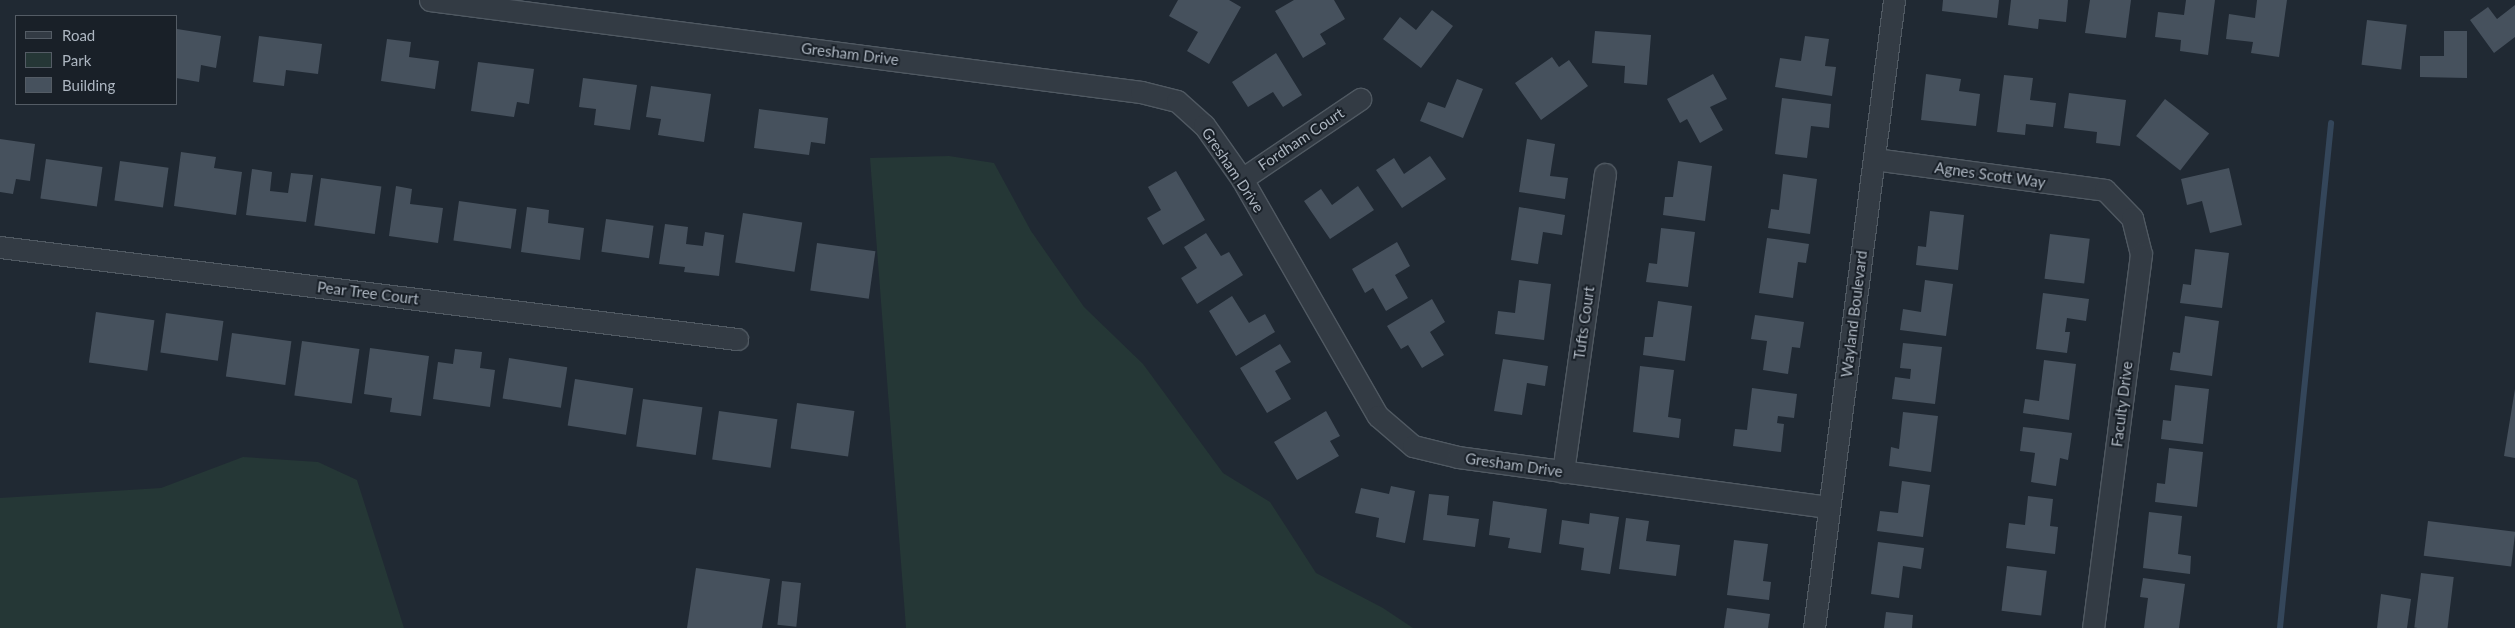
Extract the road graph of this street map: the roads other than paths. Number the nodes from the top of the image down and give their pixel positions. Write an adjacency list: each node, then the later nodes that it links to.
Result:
1 (430, 0): 6 (street, Gresham Drive)
2 (1894, 0): 4 (street, Wayland Boulevard)
3 (1360, 99): 6 (street, Fordham Court)
4 (1874, 159): 7 (street, Agnes Scott Way); 11 (street, Wayland Boulevard)
5 (1605, 174): 10 (street, Tufts Court)
6 (1242, 179): 10 (street, Gresham Drive)
7 (2106, 190): 13 (street, Faculty Drive)
8 (0, 247): 9 (street, Pear Tree Court)
9 (737, 339)
10 (1563, 472): 11 (street, Gresham Drive)
11 (1829, 507): 12 (street, Wayland Boulevard)
12 (1814, 628)
13 (2093, 628)

